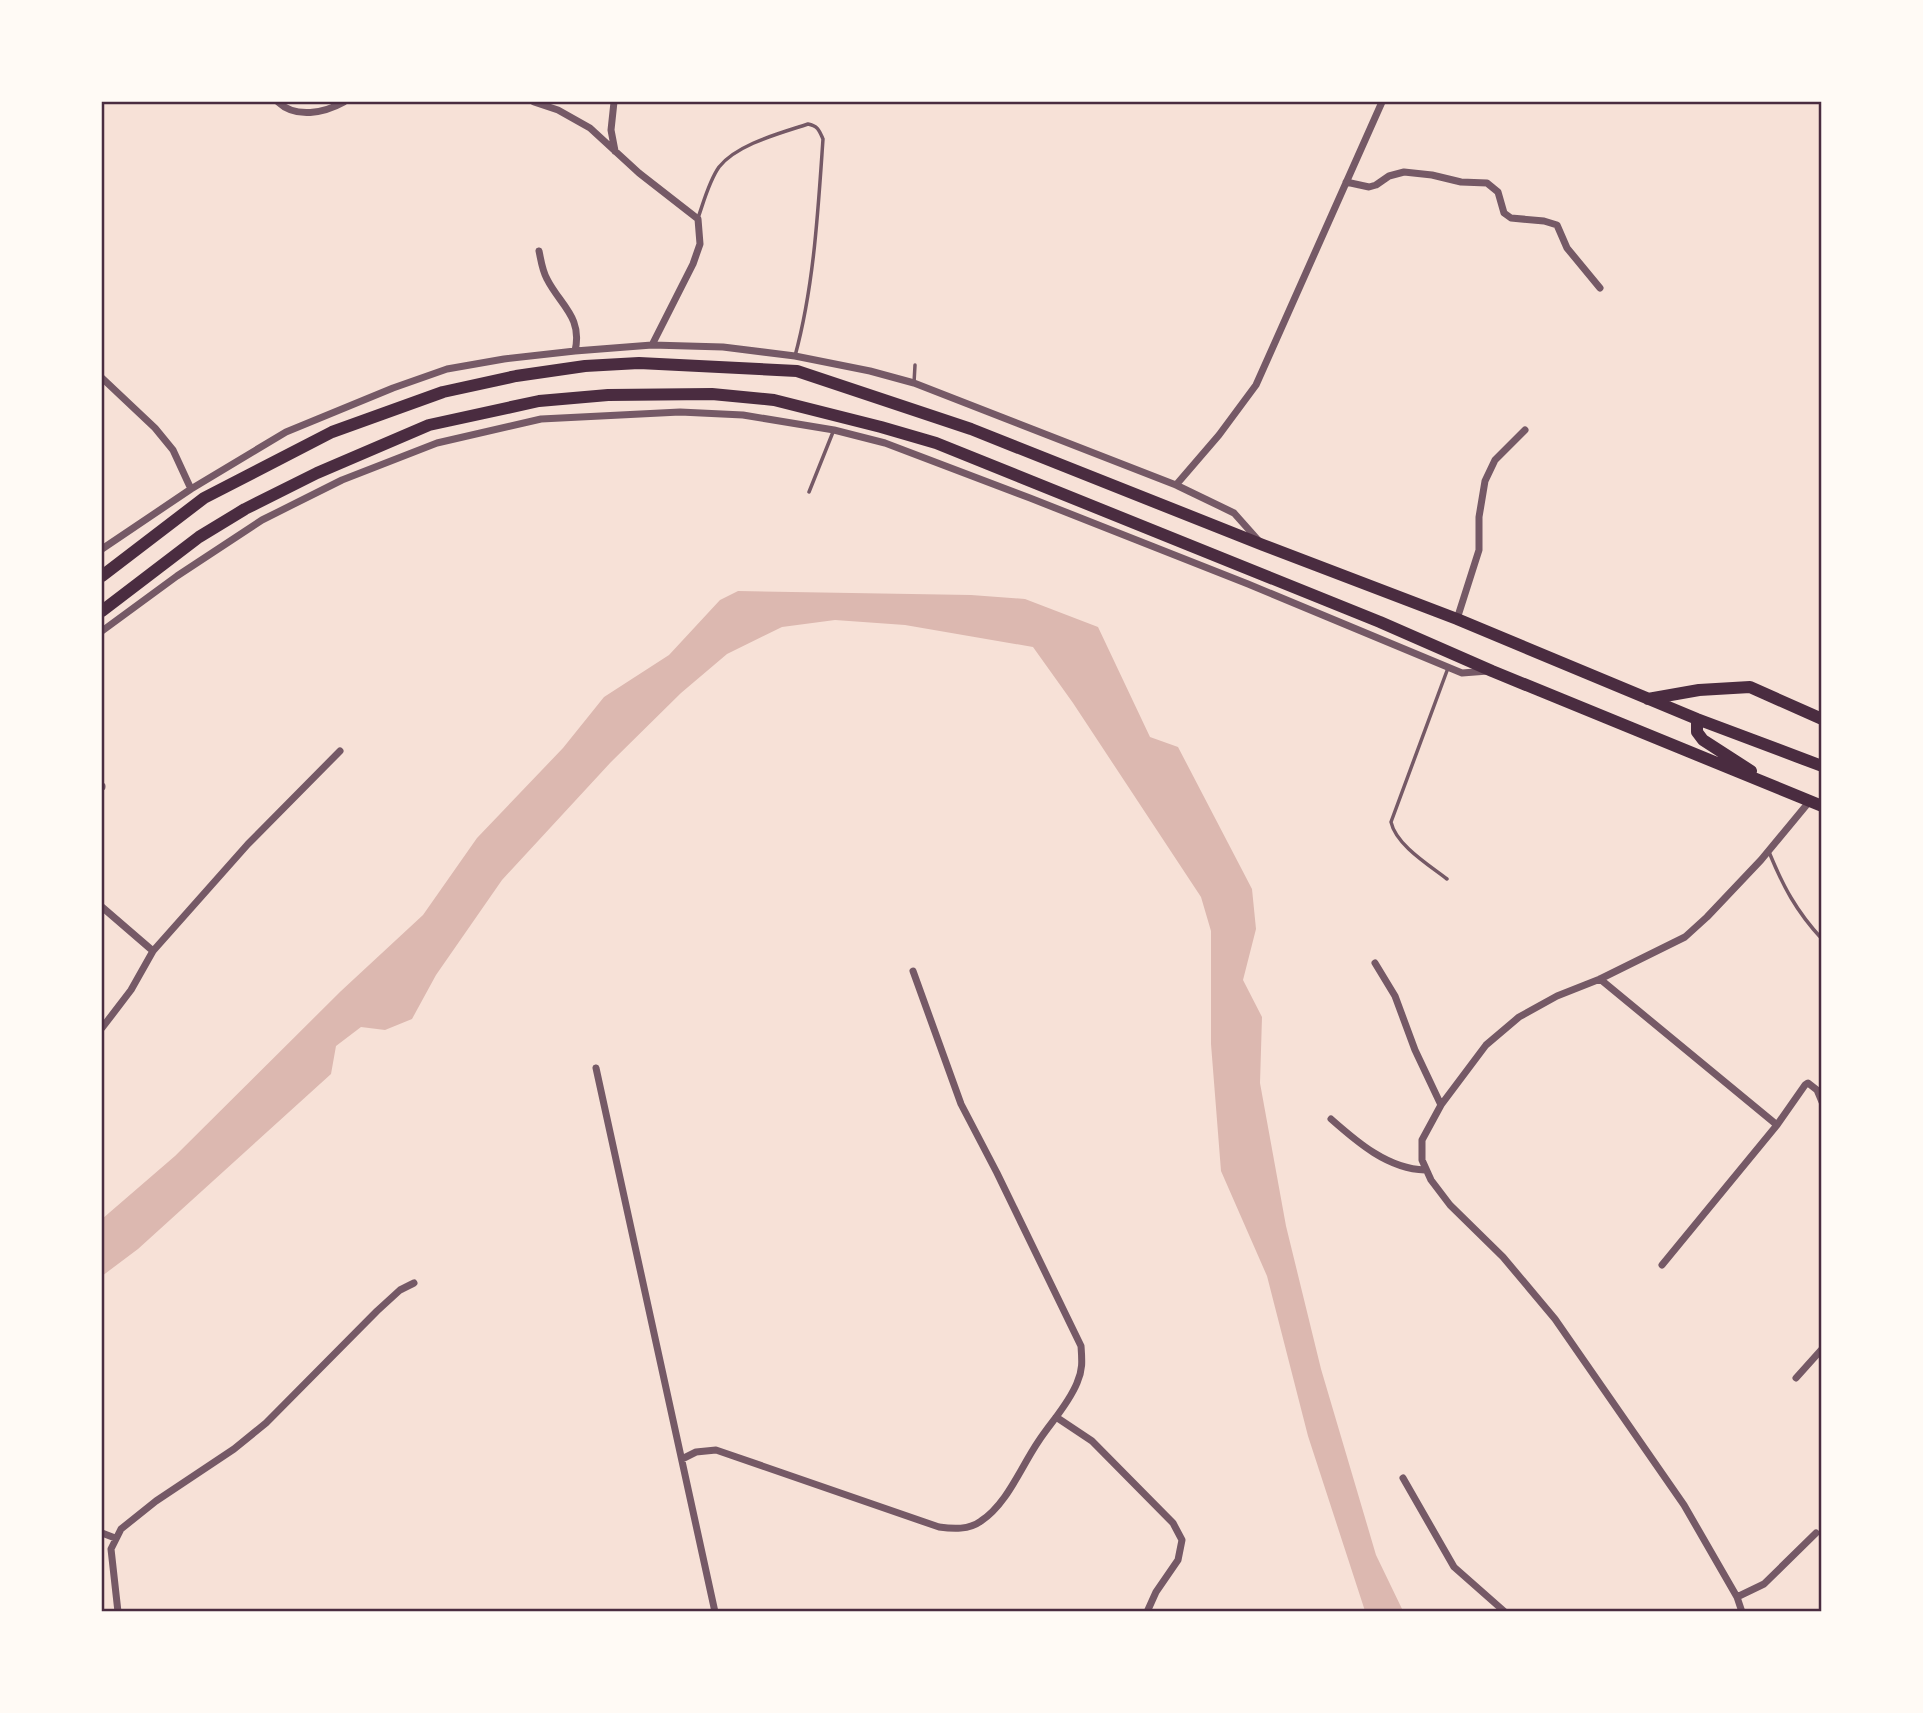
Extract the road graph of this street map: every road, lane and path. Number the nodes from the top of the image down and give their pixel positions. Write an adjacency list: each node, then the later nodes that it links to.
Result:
1 (278, 102): 2 (street)
2 (344, 102)
3 (534, 102): 6 (street)
4 (614, 102): 6 (street)
5 (1382, 102): 7 (street)
6 (616, 152): 8 (street)
7 (1346, 182): 10 (street); 19 (street)
8 (698, 219): 11 (street); 13 (lane)
9 (539, 251): 12 (street)
10 (1600, 288)
11 (652, 345): 12 (street); 13 (street)
12 (575, 351): 20 (street)
13 (795, 356): 16 (street)
14 (915, 365): 16 (lane)
15 (102, 378): 20 (street)
16 (914, 383): 19 (street)
17 (834, 430): 21 (lane); 27 (street); 28 (street)
18 (1525, 430): 26 (street)
19 (1176, 485): 22 (street)
20 (191, 489): 23 (street)
21 (809, 492)
22 (1263, 545): 24 (main road); 26 (main road)
23 (102, 549)
24 (102, 576)
25 (102, 611): 29 (main road)
26 (1457, 619): 30 (main road)
27 (102, 631)
28 (1448, 666): 29 (street); 39 (lane)
29 (1492, 671): 35 (main road)
30 (1647, 699): 31 (main road); 32 (main road)
31 (1697, 719): 34 (main road); 35 (main road)
32 (1822, 719)
33 (340, 751): 42 (street)
34 (1822, 766)
35 (1771, 785): 36 (main road)
36 (1809, 802): 37 (main road); 38 (street)
37 (1822, 806)
38 (1769, 852): 41 (lane); 45 (street)
39 (1447, 880)
40 (102, 907): 42 (street)
41 (1822, 939)
42 (153, 951): 46 (street)
43 (1376, 963): 49 (street)
44 (913, 971): 57 (street)
45 (1600, 979): 49 (street); 51 (street)
46 (102, 1028)
47 (596, 1068): 58 (street)
48 (1822, 1102): 51 (street)
49 (1441, 1105): 52 (street)
50 (1331, 1119): 52 (street)
51 (1777, 1125): 53 (street)
52 (1424, 1170): 63 (street)
53 (1662, 1265)
54 (414, 1283): 62 (street)
55 (1822, 1349): 56 (street)
56 (1796, 1378)
57 (1056, 1416): 58 (street); 66 (street)
58 (682, 1460): 65 (street)
59 (1403, 1478): 67 (street)
60 (102, 1533): 62 (street)
61 (1816, 1533): 63 (street)
62 (115, 1538): 64 (street)
63 (1737, 1597): 68 (street)
64 (118, 1612)
65 (715, 1612)
66 (1147, 1612)
67 (1505, 1612)
68 (1742, 1612)

